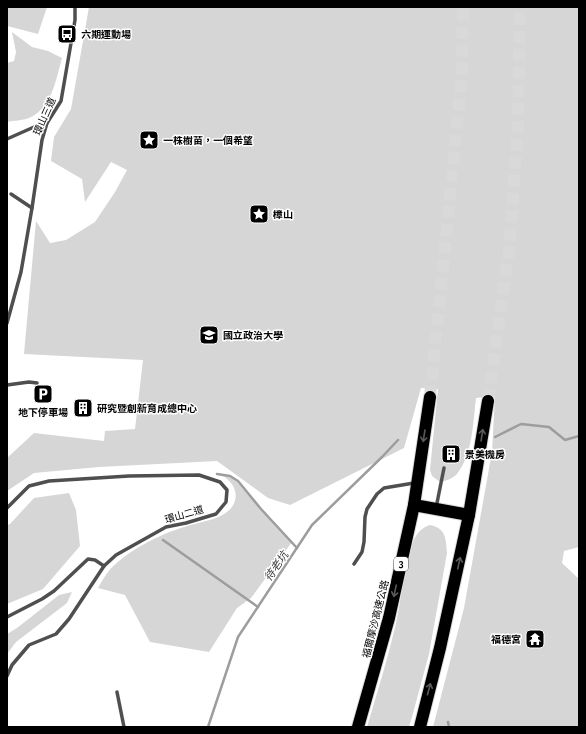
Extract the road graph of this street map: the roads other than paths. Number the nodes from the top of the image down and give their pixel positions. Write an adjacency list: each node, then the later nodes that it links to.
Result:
1 (75, 7): 2 (lane, 環山三道)
2 (47, 123): 3 (lane); 5 (lane, 環山三道)
3 (7, 139)
4 (11, 194): 5 (lane)
5 (32, 208): 6 (lane)
6 (7, 323)
7 (37, 383): 8 (lane)
8 (7, 385)
9 (430, 397): 12 (highway, 福爾摩沙高速公路 / 3, one-way to 12)
10 (488, 401): 16 (highway, one-way to 10)
11 (444, 468): 15 (lane)
12 (417, 483): 13 (highway, 福爾摩沙高速公路 / 3); 17 (lane)
13 (414, 505): 15 (highway); 23 (highway, 福爾摩沙高速公路 / 3, one-way to 23)
14 (7, 508): 18 (lane, 環山二道)
15 (436, 509): 16 (highway)
16 (469, 515): 24 (highway, one-way to 16)
17 (354, 564)
18 (104, 566): 19 (lane); 20 (lane, 環山二道)
19 (7, 617)
20 (7, 676)
21 (117, 692): 22 (lane)
22 (124, 727)
23 (358, 727)
24 (420, 727)

